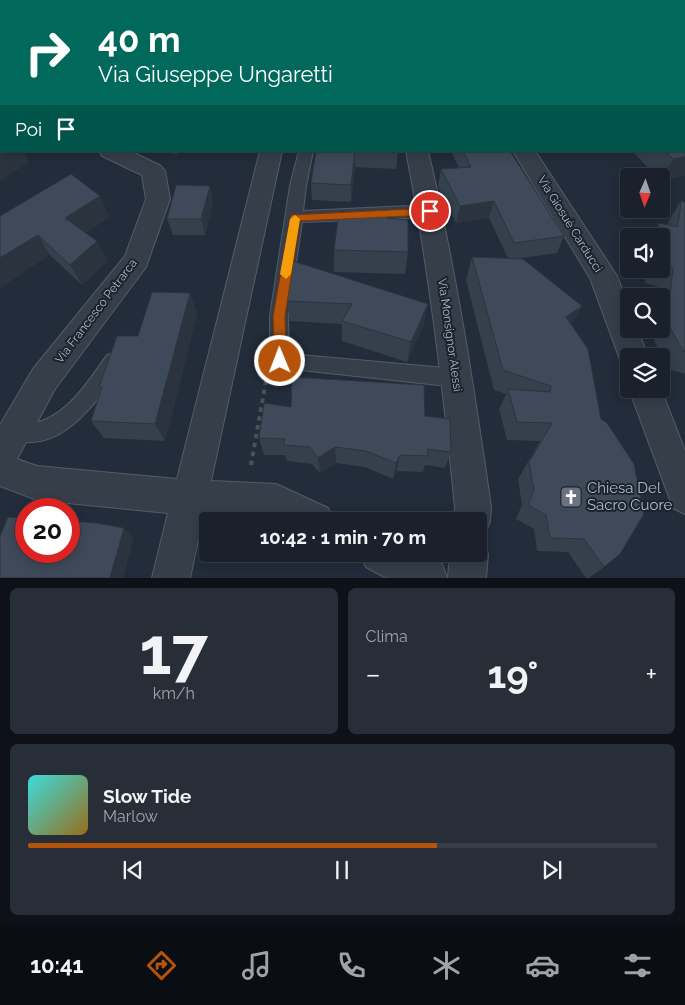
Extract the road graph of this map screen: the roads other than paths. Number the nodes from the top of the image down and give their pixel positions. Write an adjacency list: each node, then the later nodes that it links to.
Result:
1 (112, 152): 12 (street, Via Francesco Petrarca)
2 (271, 152): 16 (street)
3 (306, 152): 7 (lane)
4 (417, 152): 6 (street, Via Monsignor Alessi)
5 (525, 152): 8 (street, Via Giosuè Carducci)
6 (430, 211): 7 (lane); 10 (street, Via Monsignor Alessi)
7 (295, 217): 10 (lane)
8 (630, 348)
9 (114, 361): 12 (lane)
10 (457, 378): 18 (street, Via Monsignor Alessi)
11 (648, 398): 15 (street)
12 (15, 431): 13 (street, Via Francesco Petrarca)
13 (0, 457)
14 (0, 469): 16 (street)
15 (685, 496)
16 (191, 498): 17 (street); 21 (street)
17 (297, 512)
18 (473, 512)
19 (395, 562): 22 (street)
20 (468, 562): 23 (street)
21 (171, 578)
22 (428, 578)
23 (467, 578)

